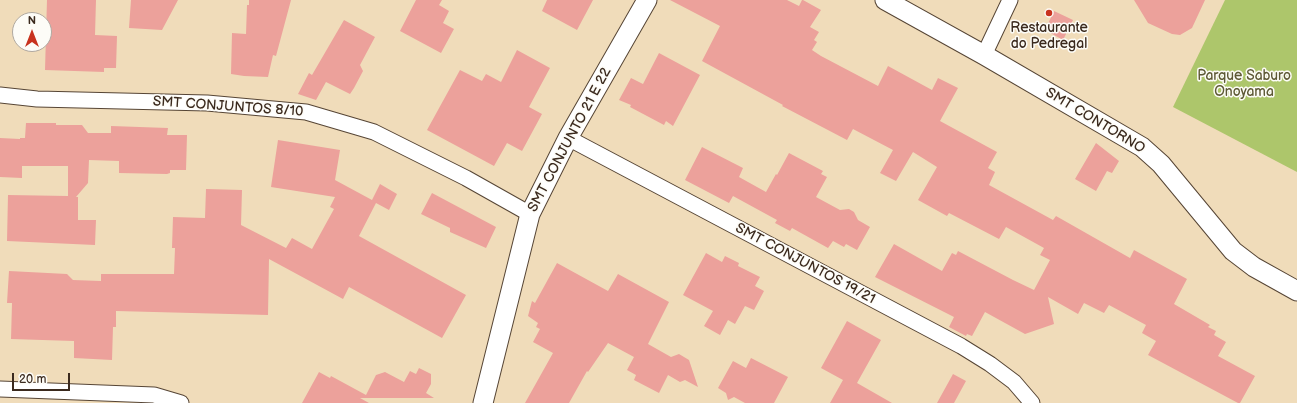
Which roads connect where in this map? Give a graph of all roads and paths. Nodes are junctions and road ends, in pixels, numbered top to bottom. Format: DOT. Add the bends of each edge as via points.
graph roads {
  1 [pos="647,0"];
  2 [pos="885,0"];
  3 [pos="1010,0"];
  4 [pos="984,55"];
  5 [pos="0,95"];
  6 [pos="568,138"];
  7 [pos="530,214"];
  8 [pos="1297,291"];
  9 [pos="0,389"];
  10 [pos="181,403"];
  11 [pos="483,403"];
  12 [pos="1032,403"];
  1 -- 6 [label="street, SMT CONJUNTO 21 E 22"];
  2 -- 4 [label="street, SMT CONTORNO"];
  3 -- 4 [label="street"];
  4 -- 8 [label="street, SMT CONTORNO" via="1142,147 1161,164 1233,251 1254,267"];
  5 -- 7 [label="street, SMT CONJUNTOS 8/10" via="37,99 207,103 306,112 374,132 466,178"];
  6 -- 7 [label="street, SMT CONJUNTO 21 E 22"];
  6 -- 12 [label="street, SMT CONJUNTOS 19/21" via="961,346 1014,382"];
  7 -- 11 [label="street, SMT CONJUNTO 21 E 22"];
  9 -- 10 [label="street" via="154,395"];
}
